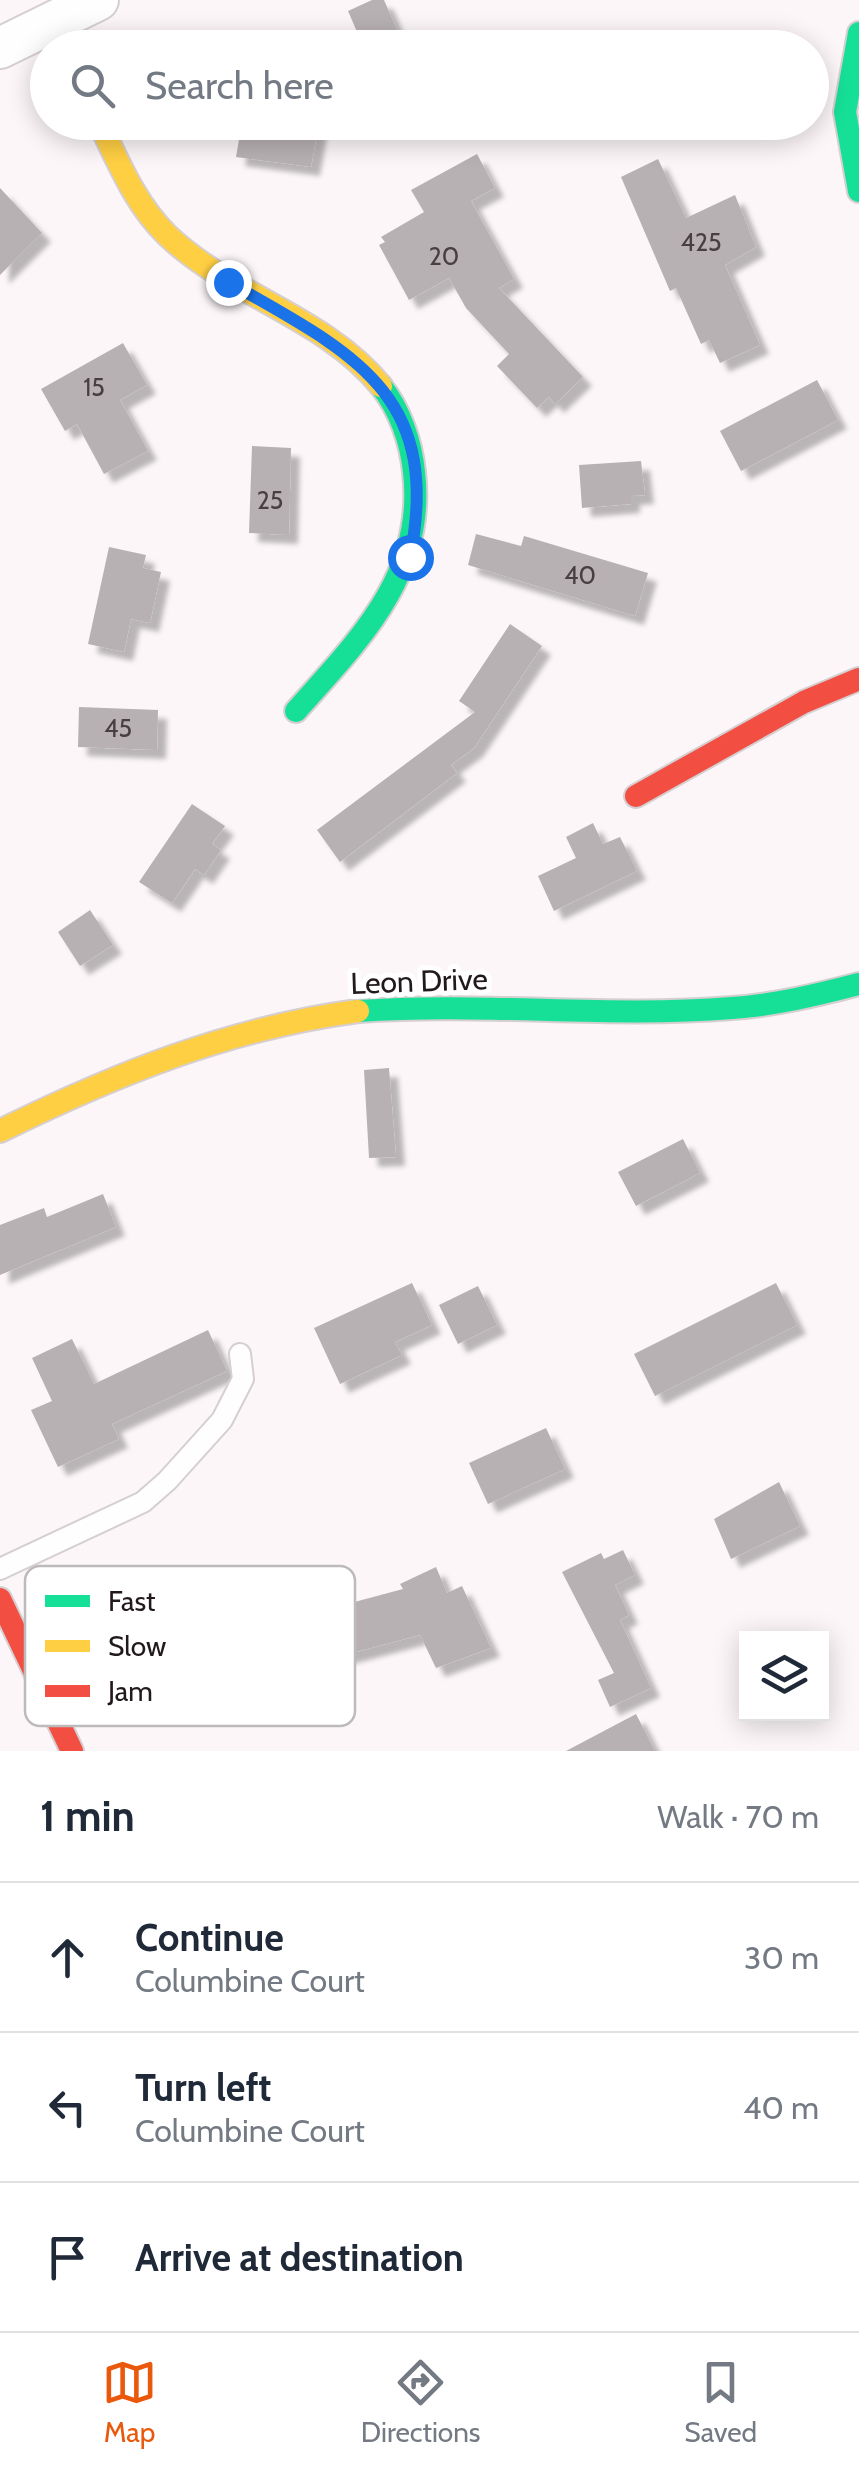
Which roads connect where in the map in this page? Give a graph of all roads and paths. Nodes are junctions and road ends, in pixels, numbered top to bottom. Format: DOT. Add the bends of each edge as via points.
graph roads {
  1 [pos="98,0"];
  2 [pos="63,30"];
  3 [pos="859,33"];
  4 [pos="30,42"];
  5 [pos="0,48"];
  6 [pos="108,140"];
  7 [pos="859,191"];
  8 [pos="859,680"];
  9 [pos="296,711"];
  10 [pos="636,796"];
  11 [pos="859,984"];
  12 [pos="0,1130"];
  13 [pos="240,1354"];
  14 [pos="0,1569"];
  15 [pos="0,1598"];
  16 [pos="25,1651"];
  17 [pos="60,1726"];
  18 [pos="72,1751"];
  1 -- 2 [label="street"];
  3 -- 7 [label="street" via="842,110"];
  4 -- 5 [label="street"];
  6 -- 9 [label="street" via="132,190 162,229 228,282 340,346 393,404 408,437 418,478 410,557 392,595"];
  8 -- 10 [label="street" via="804,702"];
  11 -- 12 [label="street, Leon Drive" via="747,1008 658,1015 445,1007 286,1021 120,1071"];
  13 -- 14 [label="lane" via="242,1379 222,1420 167,1481 143,1502"];
  15 -- 16 [label="street"];
  17 -- 18 [label="street"];
}
